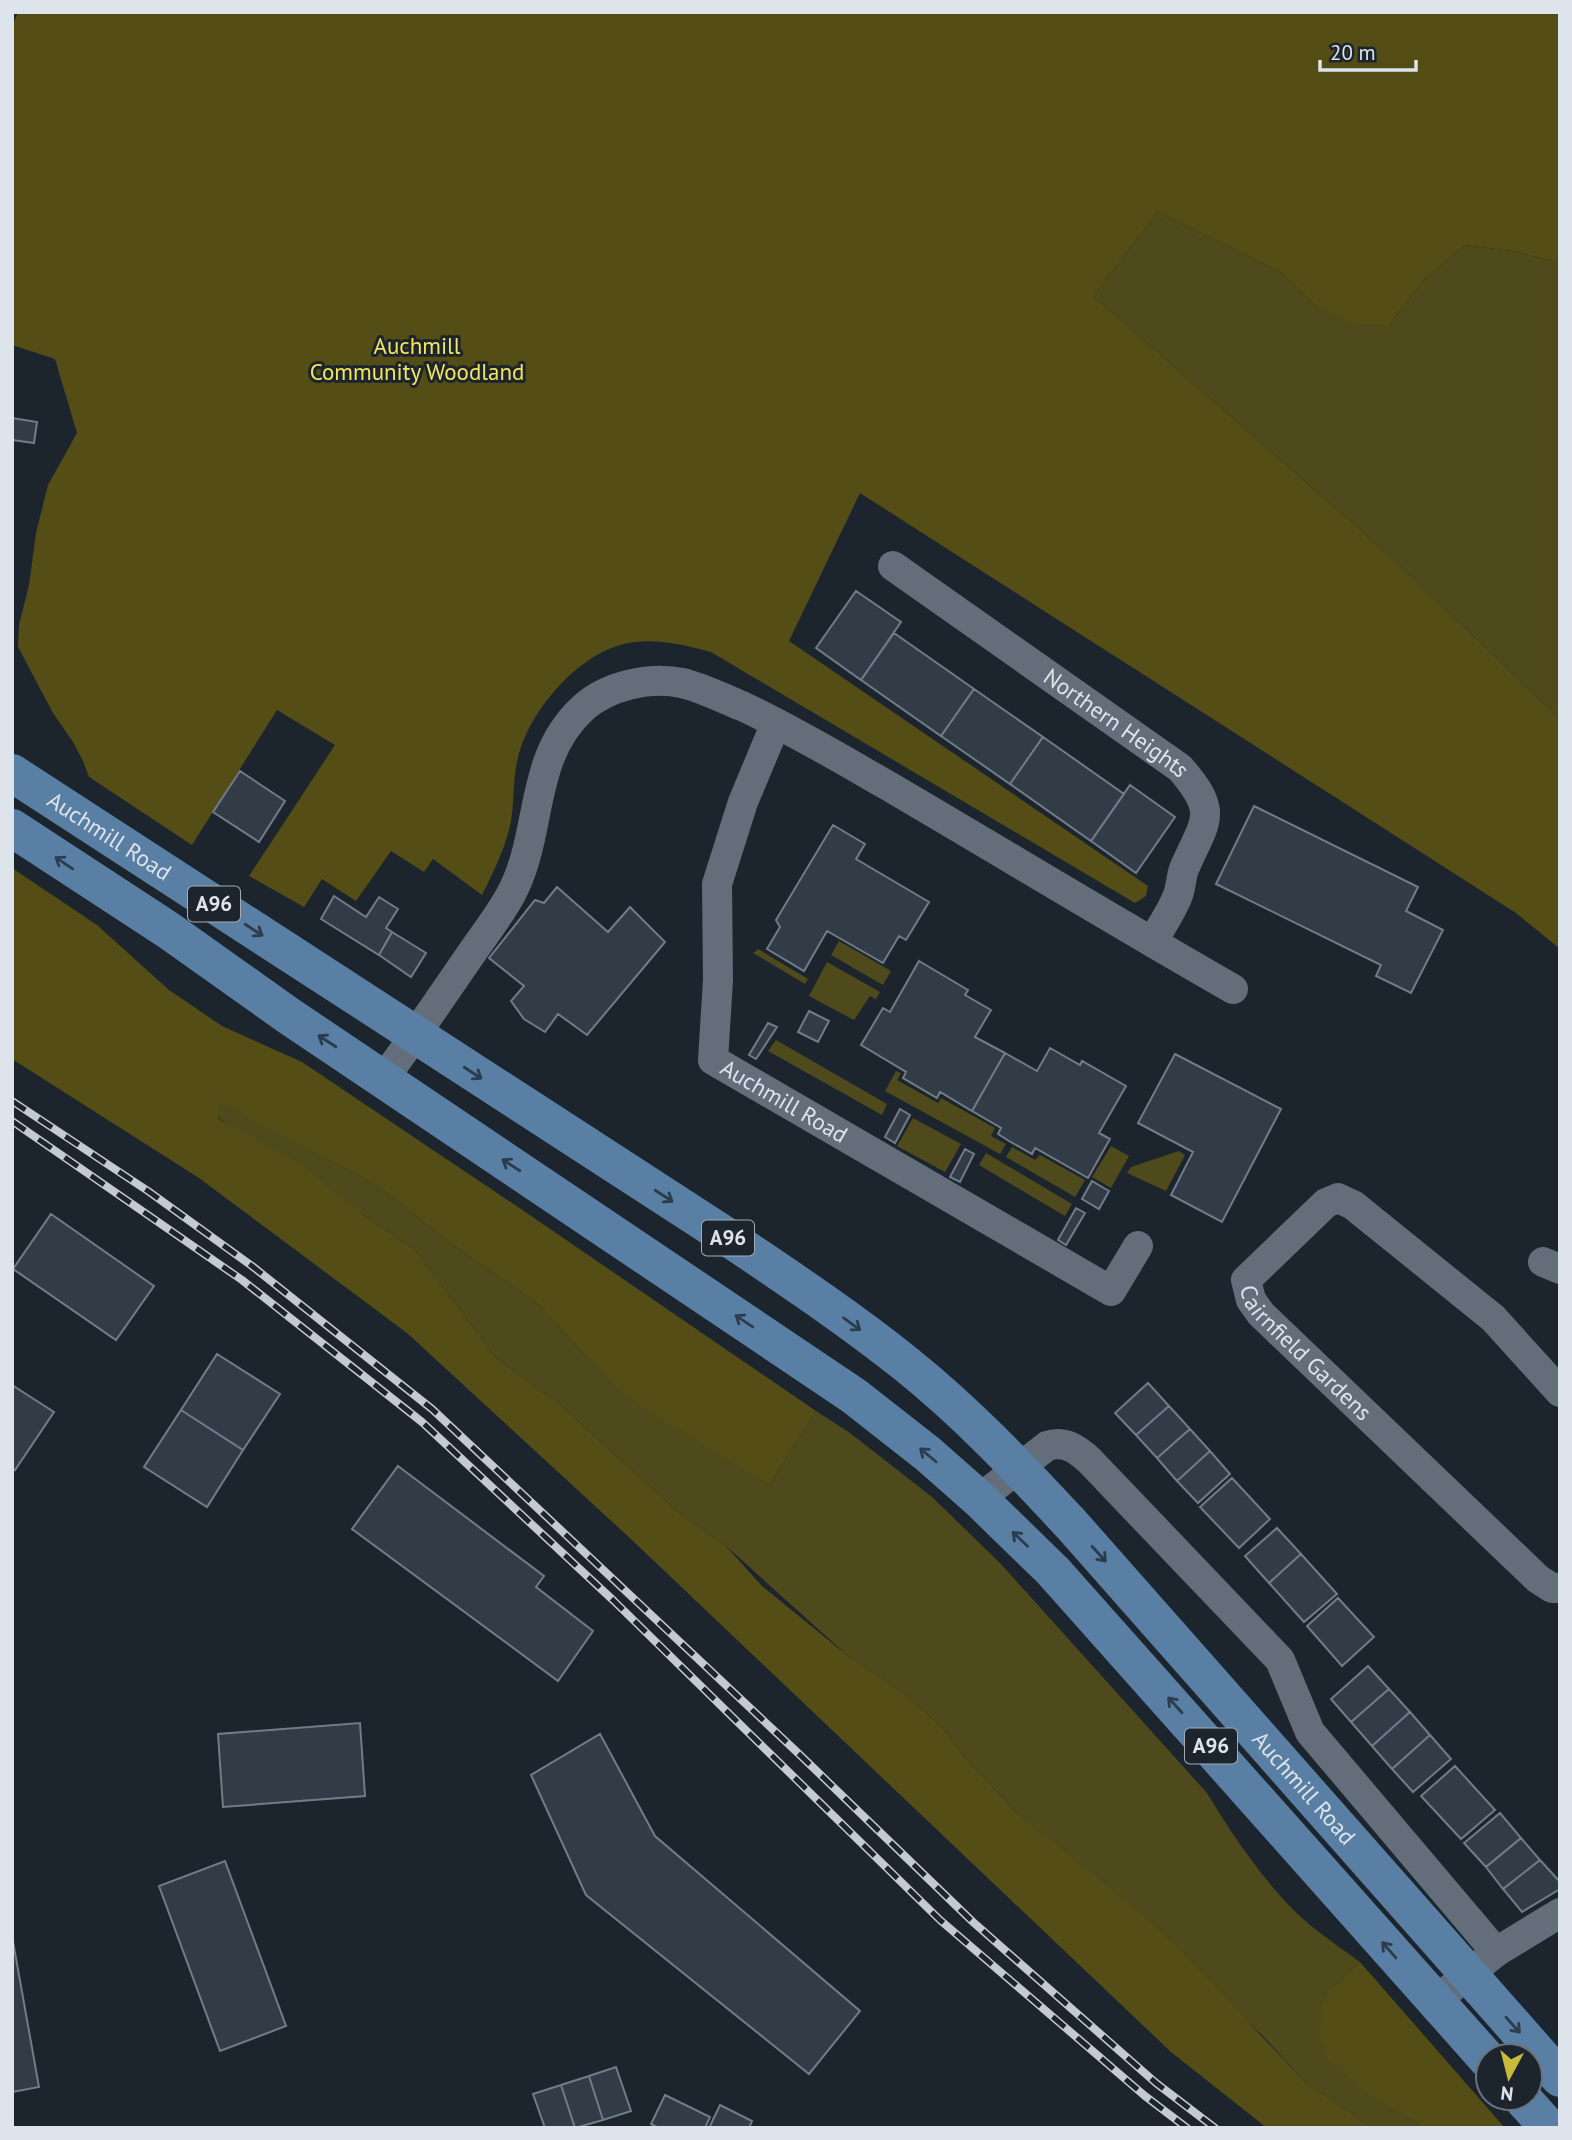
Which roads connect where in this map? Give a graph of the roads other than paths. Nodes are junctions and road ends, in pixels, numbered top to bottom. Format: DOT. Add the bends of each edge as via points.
graph roads {
  1 [pos="893,566"];
  2 [pos="776,723"];
  3 [pos="12,773"];
  4 [pos="12,828"];
  5 [pos="1152,942"];
  6 [pos="1233,989"];
  7 [pos="416,1036"];
  8 [pos="384,1078"];
  9 [pos="1138,1246"];
  10 [pos="1560,1392"];
  11 [pos="1020,1468"];
  12 [pos="979,1499"];
  13 [pos="1560,1588"];
  14 [pos="1560,1913"];
  15 [pos="1481,1963"];
  16 [pos="1434,2002"];
  17 [pos="1474,2045"];
  18 [pos="1560,2078"];
  19 [pos="1535,2112"];
  20 [pos="1549,2128"];
  1 -- 5 [label="street, Northern Heights" via="1180,768 1195,786 1205,825 1183,871 1179,894"];
  2 -- 5 [label="street"];
  2 -- 7 [label="street" via="679,682 614,689 584,707 549,756 522,867 510,895"];
  2 -- 9 [label="street, Auchmill Road" via="743,802 717,884 713,1060 1111,1291"];
  3 -- 7 [label="main road, Auchmill Road / A96, one-way"];
  8 -- 4 [label="main road, Auchmill Road / A96, one-way"];
  5 -- 6 [label="street"];
  7 -- 8 [label="street"];
  7 -- 11 [label="main road, Auchmill Road / A96, one-way" via="823,1302 907,1364"];
  12 -- 8 [label="main road, Auchmill Road / A96, one-way" via="854,1396"];
  10 -- 13 [label="street, Cairnfield Gardens" via="1493,1318 1353,1205 1338,1198 1326,1203 1246,1280 1261,1314 1538,1579"];
  11 -- 12 [label="street, Auchmill Road"];
  11 -- 15 [label="main road, Auchmill Road / A96, one-way"];
  11 -- 15 [label="street, Auchmill Road" via="1047,1446 1072,1447 1098,1468 1280,1660 1310,1732"];
  16 -- 12 [label="main road, Auchmill Road / A96, one-way" via="1107,1629"];
  14 -- 15 [label="street"];
  15 -- 16 [label="street"];
  15 -- 18 [label="main road, Auchmill Road / A96, one-way"];
  16 -- 17 [label="main road, Auchmill Road / A96"];
  19 -- 20 [label="main road"];
}
